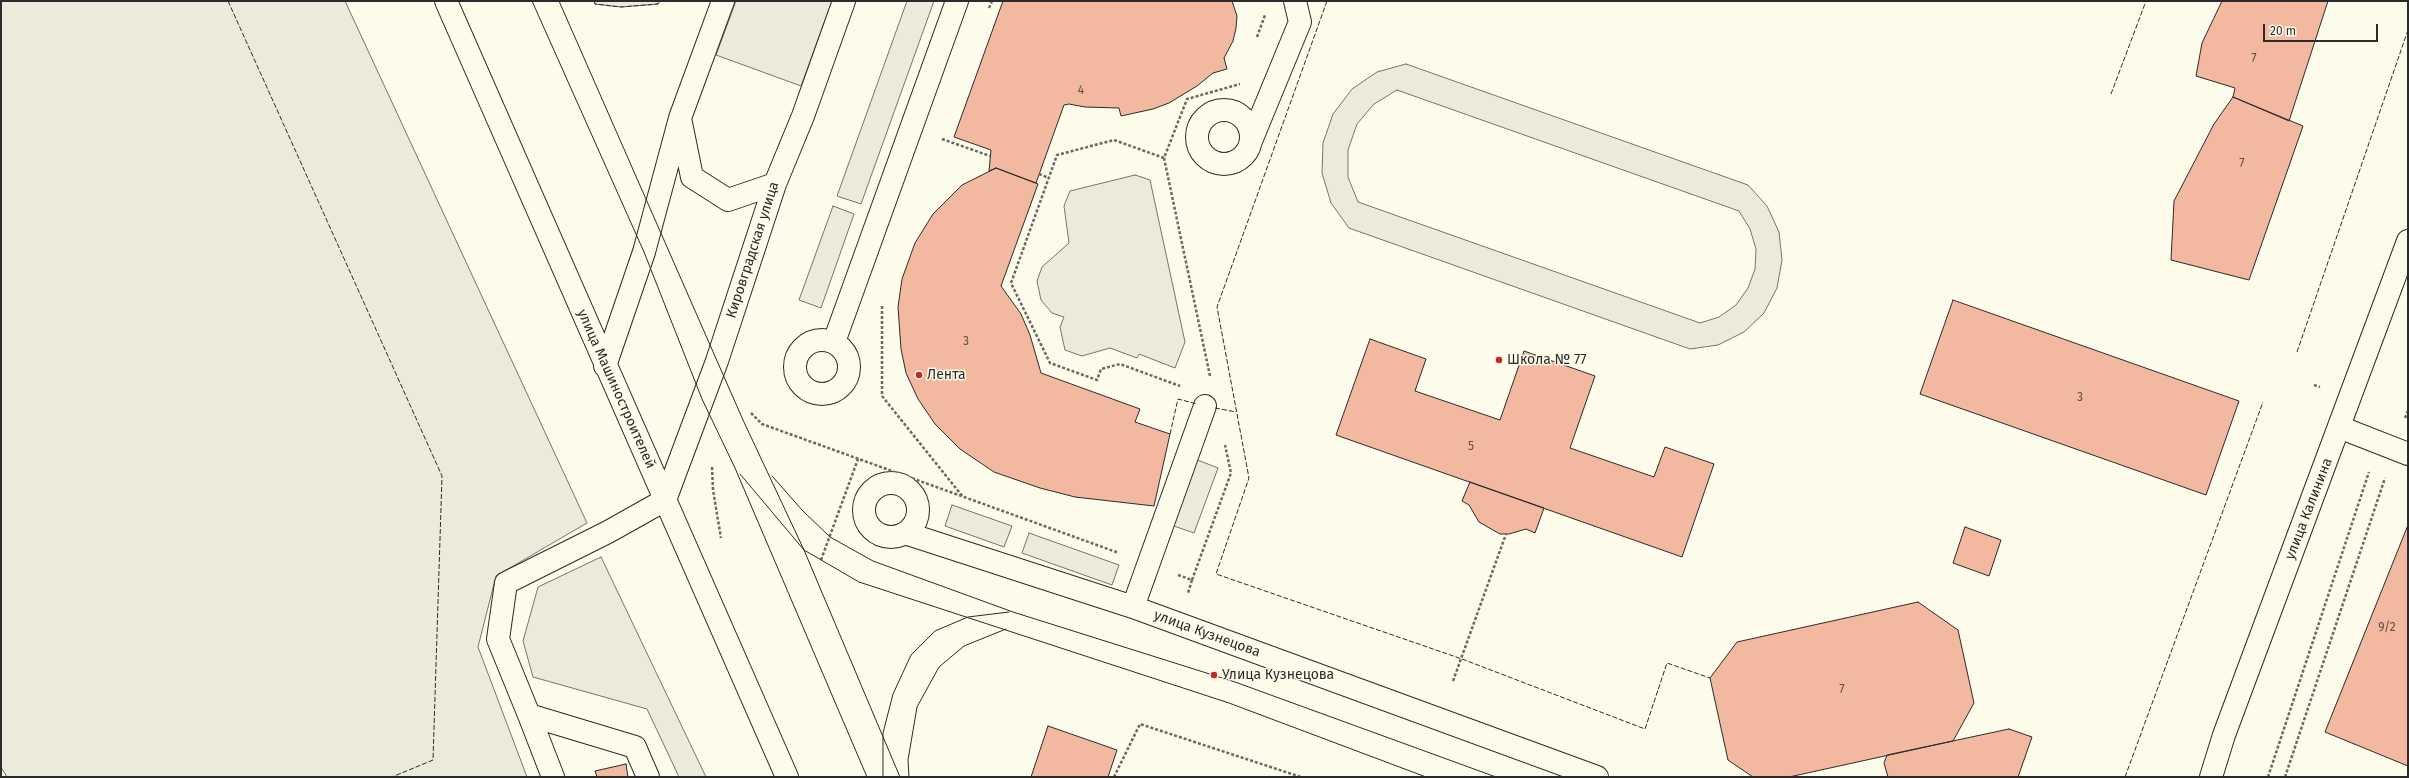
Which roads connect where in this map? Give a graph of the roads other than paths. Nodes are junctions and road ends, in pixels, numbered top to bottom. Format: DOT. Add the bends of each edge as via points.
graph roads {
  1 [pos="446,1"];
  2 [pos="723,1"];
  3 [pos="844,1"];
  4 [pos="957,1"];
  5 [pos="1295,1"];
  6 [pos="680,118"];
  7 [pos="1251,140"];
  8 [pos="775,184"];
  9 [pos="2408,241"];
  10 [pos="834,342"];
  11 [pos="605,366"];
  12 [pos="1205,406"];
  13 [pos="2339,427"];
  14 [pos="2402,451"];
  15 [pos="665,500"];
  16 [pos="905,533"];
  17 [pos="1133,607"];
  18 [pos="530,715"];
  19 [pos="553,777"];
  20 [pos="648,777"];
  21 [pos="787,777"];
  22 [pos="1597,777"];
  23 [pos="2211,777"];
  1 -- 11 [label="main road, улица Машиностроителей"];
  2 -- 6 [label="main road"];
  3 -- 8 [label="main road, Кировградская улица" via="803,116"];
  4 -- 10 [label="main road"];
  5 -- 7 [label="main road" via="1300,22"];
  6 -- 8 [label="main road" via="692,177 728,200"];
  6 -- 11 [label="main road" via="644,252"];
  8 -- 15 [label="main road, Кировградская улица" via="717,361"];
  9 -- 13 [label="main road, улица Калинина"];
  11 -- 15 [label="main road, улица Машиностроителей"];
  12 -- 17 [label="main road"];
  13 -- 14 [label="main road"];
  13 -- 23 [label="main road, улица Калинина" via="2224,735"];
  15 -- 18 [label="main road" via="506,583 498,639"];
  15 -- 21 [label="main road, улица Машиностроителей"];
  16 -- 17 [label="main road, улица Кузнецова"];
  17 -- 22 [label="main road, улица Кузнецова"];
  18 -- 19 [label="main road"];
  18 -- 20 [label="main road" via="635,747"];
}
